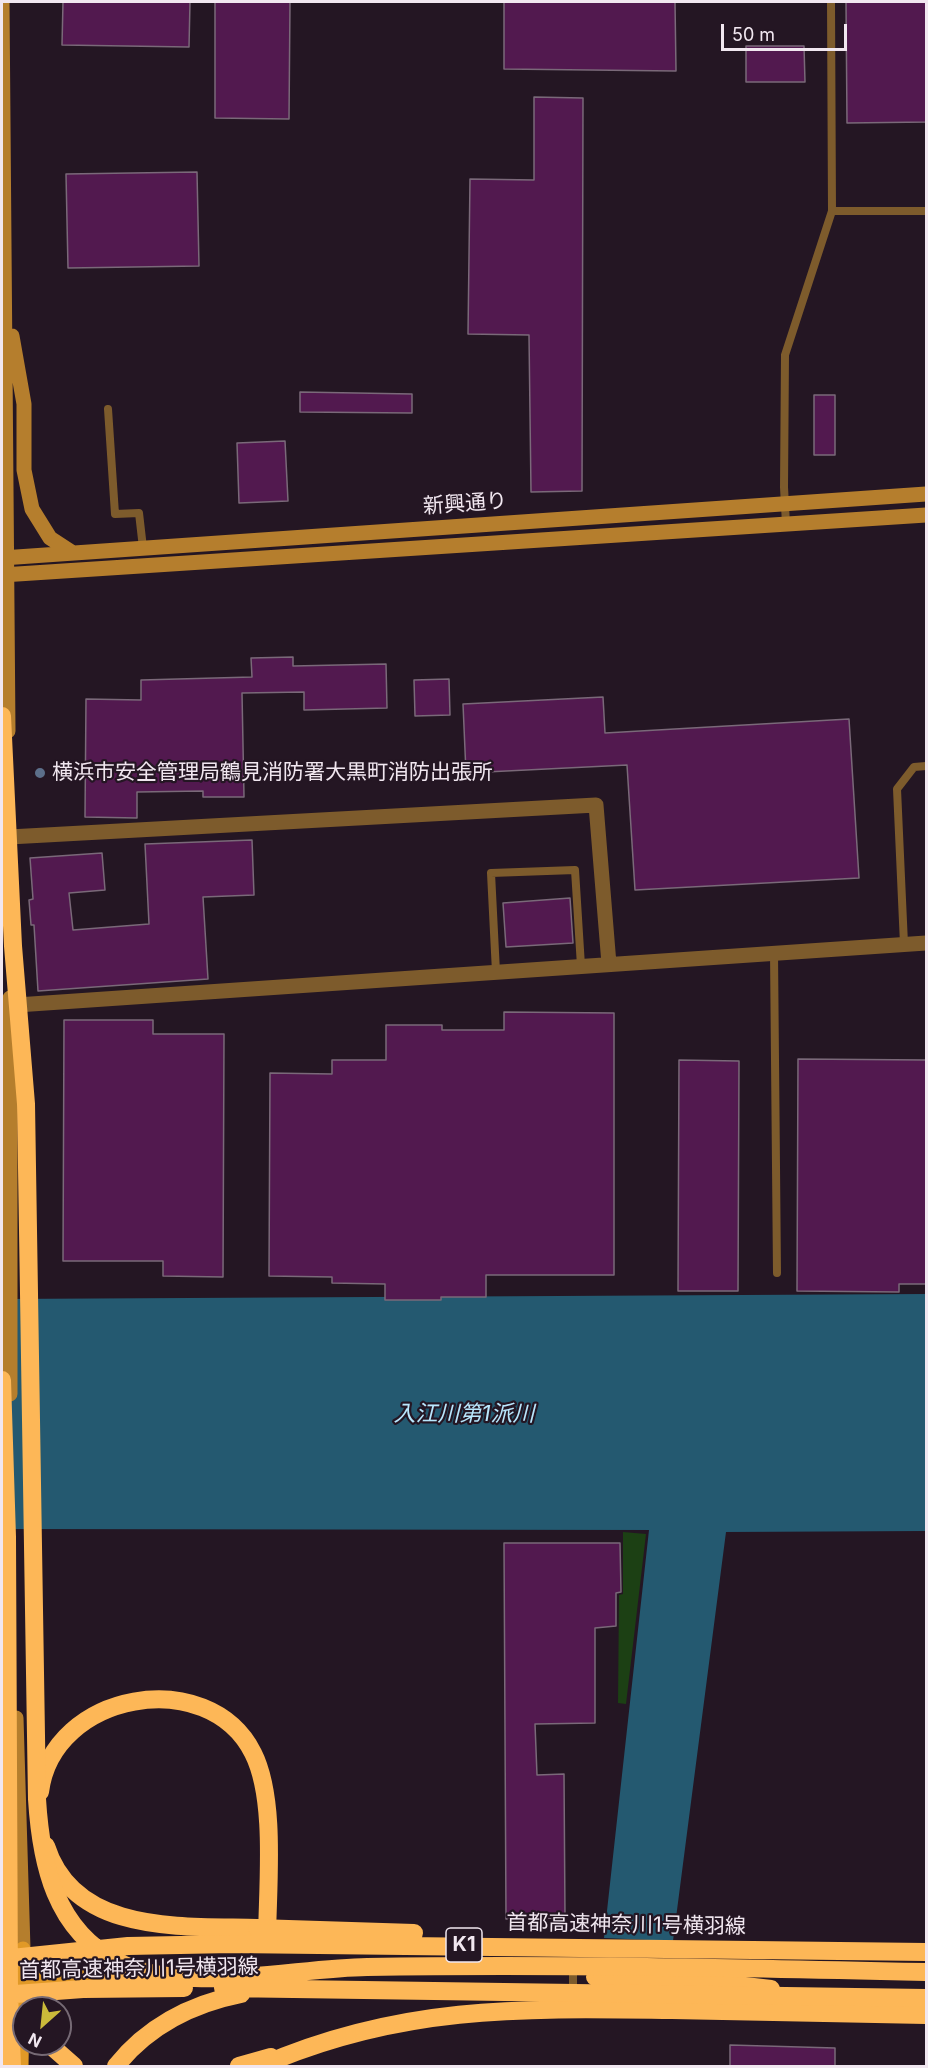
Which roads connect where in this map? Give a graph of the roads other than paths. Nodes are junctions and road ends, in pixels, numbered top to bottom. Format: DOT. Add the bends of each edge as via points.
graph roads {
  1 [pos="2,2"];
  2 [pos="831,2"];
  3 [pos="927,210"];
  4 [pos="832,211"];
  5 [pos="4,295"];
  6 [pos="108,410"];
  7 [pos="927,494"];
  8 [pos="784,503"];
  9 [pos="927,515"];
  10 [pos="786,524"];
  11 [pos="143,548"];
  12 [pos="73,553"];
  13 [pos="4,558"];
  14 [pos="4,575"];
  15 [pos="2,716"];
  16 [pos="927,766"];
  17 [pos="9,837"];
  18 [pos="927,943"];
  19 [pos="904,944"];
  20 [pos="774,953"];
  21 [pos="609,964"];
  22 [pos="581,966"];
  23 [pos="496,972"];
  24 [pos="6,1006"];
  25 [pos="777,1273"];
  26 [pos="2,1380"];
  27 [pos="2,1932"];
  28 [pos="525,1946"];
  29 [pos="23,1948"];
  30 [pos="2,1949"];
  31 [pos="927,1952"];
  32 [pos="267,1953"];
  33 [pos="2,1959"];
  34 [pos="477,1968"];
  35 [pos="927,1972"];
  36 [pos="111,1975"];
  37 [pos="24,1979"];
  38 [pos="2,1980"];
  39 [pos="2,1995"];
  40 [pos="23,1996"];
  41 [pos="830,1996"];
  42 [pos="927,1998"];
  43 [pos="927,2015"];
  44 [pos="325,2041"];
  45 [pos="62,2056"];
  46 [pos="12,2067"];
  47 [pos="21,2067"];
  48 [pos="74,2067"];
  49 [pos="116,2067"];
  50 [pos="239,2067"];
  51 [pos="261,2067"];
  1 -- 5 [label="street"];
  2 -- 4 [label="lane"];
  3 -- 4 [label="lane"];
  4 -- 8 [label="lane" via="785,356"];
  5 -- 12 [label="street" via="24,404 24,471 32,509 50,538"];
  5 -- 13 [label="street"];
  6 -- 11 [label="lane" via="114,514 139,513"];
  7 -- 8 [label="street, 新興通り"];
  8 -- 10 [label="lane"];
  8 -- 11 [label="street, 新興通り"];
  9 -- 10 [label="street, 新興通り"];
  10 -- 14 [label="street, 新興通り"];
  11 -- 12 [label="street, 新興通り"];
  12 -- 13 [label="street, 新興通り"];
  13 -- 14 [label="street"];
  14 -- 17 [label="street"];
  15 -- 34 [label="highway, bridge" via="13,946 26,1104 37,1799 41,1848 49,1880 67,1916 93,1945 118,1962 157,1975 216,1978 346,1968"];
  16 -- 19 [label="lane" via="914,767 897,789"];
  17 -- 21 [label="street" via="596,805"];
  17 -- 24 [label="street"];
  18 -- 19 [label="street"];
  19 -- 20 [label="street"];
  20 -- 21 [label="street"];
  20 -- 25 [label="lane"];
  21 -- 22 [label="street"];
  22 -- 23 [label="street"];
  22 -- 23 [label="lane" via="575,870 490,873"];
  23 -- 24 [label="street"];
  24 -- 29 [label="street, bridge" via="11,1533"];
  26 -- 46 [label="highway, bridge"];
  27 -- 40 [label="highway, bridge"];
  28 -- 31 [label="highway, 首都高速神奈川1号横羽線 / K1, bridge"];
  28 -- 32 [label="highway, bridge" via="414,1933 157,1924 115,1915 86,1900 62,1877 48,1851 40,1822 41,1779 57,1748 84,1722 125,1703 155,1699 188,1704 218,1718 244,1739 259,1766 266,1796"];
  28 -- 33 [label="highway, 首都高速神奈川1号横羽線 / K1, bridge" via="128,1946"];
  29 -- 30 [label="main road"];
  29 -- 32 [label="main road"];
  29 -- 37 [label="main road"];
  32 -- 36 [label="lane" via="574,1956 573,1988 142,1981"];
  34 -- 35 [label="highway, bridge"];
  34 -- 49 [label="highway, bridge" via="286,1986 208,2002 151,2031"];
  36 -- 37 [label="main road"];
  36 -- 41 [label="highway, bridge" via="658,1978"];
  37 -- 38 [label="main road"];
  37 -- 47 [label="main road"];
  39 -- 41 [label="highway, 首都高速神奈川1号横羽線 / K1, bridge" via="83,1989 208,1988"];
  41 -- 42 [label="highway, 首都高速神奈川1号横羽線 / K1, bridge"];
  43 -- 44 [label="highway" via="525,2009 454,2013"];
  44 -- 50 [label="highway"];
  44 -- 51 [label="highway"];
  45 -- 48 [label="highway"];
}
